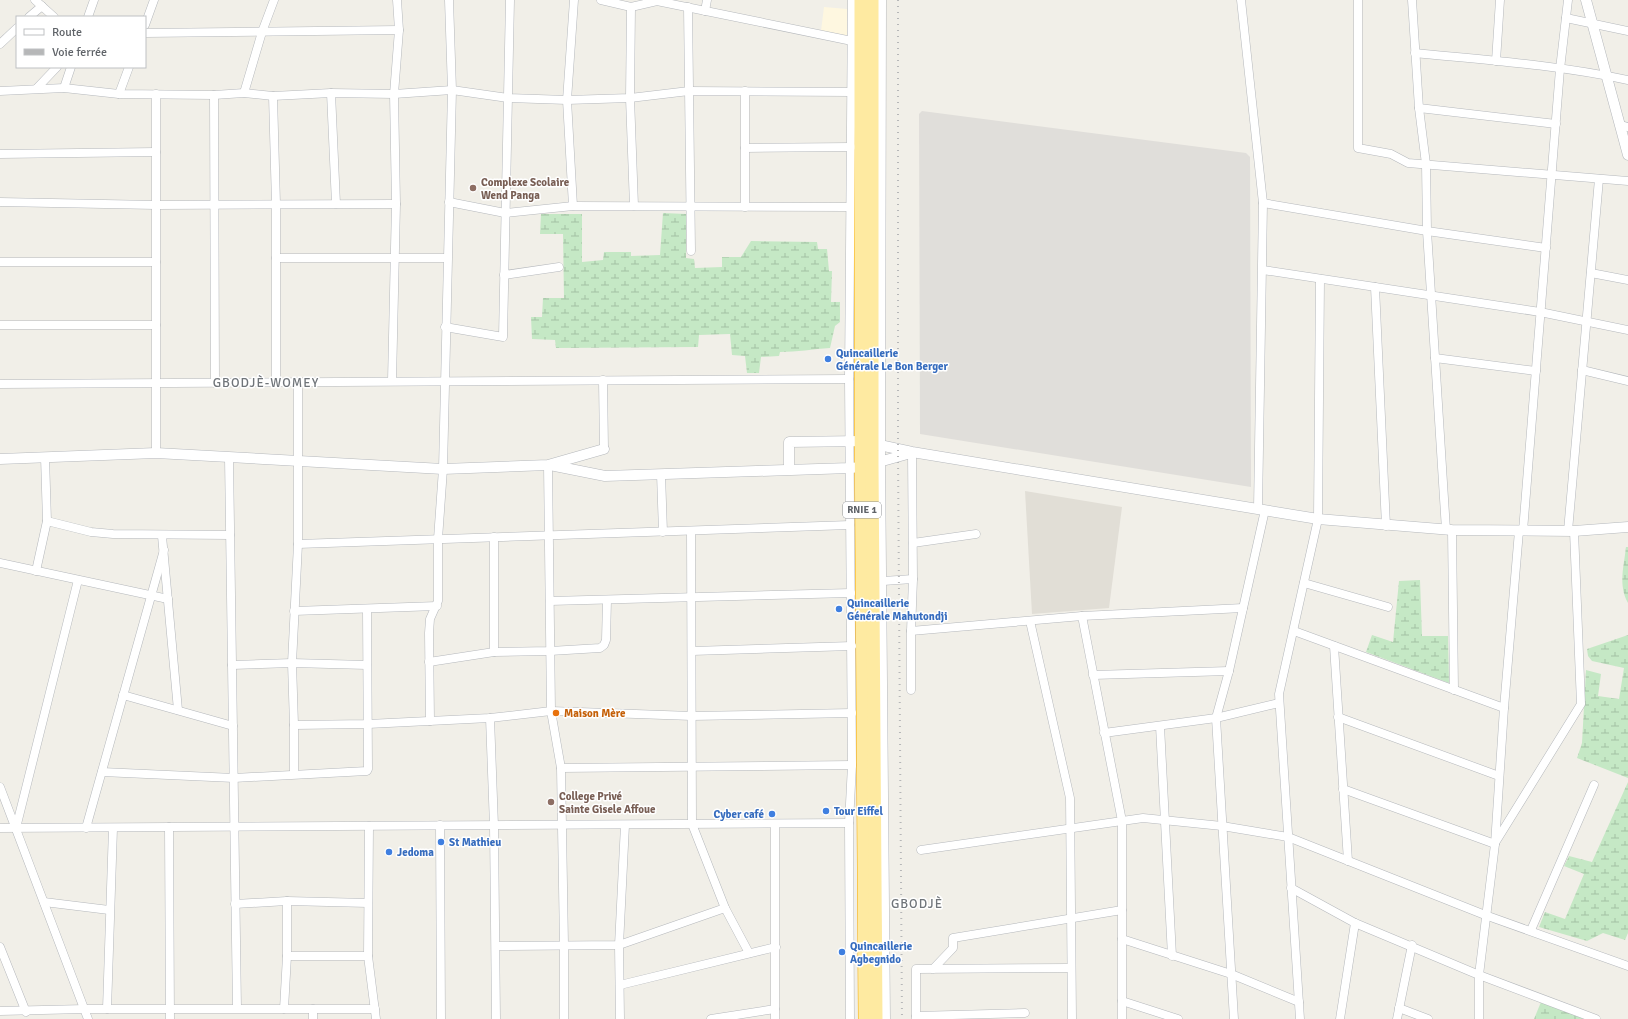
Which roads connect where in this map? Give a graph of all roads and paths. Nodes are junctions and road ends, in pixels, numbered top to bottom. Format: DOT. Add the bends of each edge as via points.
graph roads {
  1 [pos="94,0"];
  2 [pos="154,0"];
  3 [pos="274,0"];
  4 [pos="397,0"];
  5 [pos="449,0"];
  6 [pos="510,0"];
  7 [pos="574,0"];
  8 [pos="601,0"];
  9 [pos="657,0"];
  10 [pos="707,0"];
  11 [pos="852,0"];
  12 [pos="861,0"];
  13 [pos="872,0"];
  14 [pos="882,0"];
  15 [pos="1241,0"];
  16 [pos="1358,0"];
  17 [pos="1412,0"];
  18 [pos="1500,0"];
  19 [pos="1568,0"];
  20 [pos="1586,0"];
  21 [pos="38,3"];
  22 [pos="631,7"];
  23 [pos="688,7"];
  24 [pos="705,10"];
  25 [pos="30,16"];
  26 [pos="53,16"];
  27 [pos="88,16"];
  28 [pos="1566,18"];
  29 [pos="146,22"];
  30 [pos="1592,23"];
  31 [pos="16,29"];
  32 [pos="398,30"];
  33 [pos="1628,31"];
  34 [pos="262,32"];
  35 [pos="146,33"];
  36 [pos="852,41"];
  37 [pos="0,44"];
  38 [pos="1415,53"];
  39 [pos="1496,61"];
  40 [pos="56,68"];
  41 [pos="71,68"];
  42 [pos="129,68"];
  43 [pos="1560,69"];
  44 [pos="1607,76"];
  45 [pos="1628,80"];
  46 [pos="37,88"];
  47 [pos="64,88"];
  48 [pos="452,90"];
  49 [pos="0,91"];
  50 [pos="689,91"];
  51 [pos="745,91"];
  52 [pos="852,92"];
  53 [pos="244,93"];
  54 [pos="331,93"];
  55 [pos="119,94"];
  56 [pos="156,94"];
  57 [pos="394,94"];
  58 [pos="214,95"];
  59 [pos="273,96"];
  60 [pos="508,98"];
  61 [pos="630,98"];
  62 [pos="568,100"];
  63 [pos="1419,108"];
  64 [pos="1556,124"];
  65 [pos="1624,126"];
  66 [pos="851,147"];
  67 [pos="745,148"];
  68 [pos="156,152"];
  69 [pos="0,154"];
  70 [pos="1628,156"];
  71 [pos="1426,164"];
  72 [pos="1552,175"];
  73 [pos="1599,178"];
  74 [pos="1628,181"];
  75 [pos="0,202"];
  76 [pos="449,202"];
  77 [pos="215,204"];
  78 [pos="276,204"];
  79 [pos="336,204"];
  80 [pos="396,204"];
  81 [pos="1263,204"];
  82 [pos="156,205"];
  83 [pos="692,205"];
  84 [pos="573,206"];
  85 [pos="634,206"];
  86 [pos="745,207"];
  87 [pos="850,207"];
  88 [pos="505,213"];
  89 [pos="1426,231"];
  90 [pos="1546,248"];
  91 [pos="691,251"];
  92 [pos="276,258"];
  93 [pos="394,258"];
  94 [pos="447,258"];
  95 [pos="0,262"];
  96 [pos="156,262"];
  97 [pos="559,267"];
  98 [pos="1263,270"];
  99 [pos="1591,274"];
  100 [pos="504,275"];
  101 [pos="1320,279"];
  102 [pos="1628,280"];
  103 [pos="1375,287"];
  104 [pos="1431,296"];
  105 [pos="1540,312"];
  106 [pos="1587,322"];
  107 [pos="0,325"];
  108 [pos="156,325"];
  109 [pos="445,327"];
  110 [pos="1628,330"];
  111 [pos="1435,358"];
  112 [pos="1536,370"];
  113 [pos="1582,370"];
  114 [pos="849,379"];
  115 [pos="603,380"];
  116 [pos="1628,380"];
  117 [pos="392,381"];
  118 [pos="445,381"];
  119 [pos="276,382"];
  120 [pos="298,382"];
  121 [pos="156,383"];
  122 [pos="215,383"];
  123 [pos="0,384"];
  124 [pos="866,443"];
  125 [pos="604,449"];
  126 [pos="912,452"];
  127 [pos="156,454"];
  128 [pos="45,457"];
  129 [pos="0,458"];
  130 [pos="229,458"];
  131 [pos="297,461"];
  132 [pos="548,464"];
  133 [pos="866,465"];
  134 [pos="443,468"];
  135 [pos="789,469"];
  136 [pos="661,474"];
  137 [pos="1261,510"];
  138 [pos="1318,519"];
  139 [pos="47,521"];
  140 [pos="850,525"];
  141 [pos="1386,526"];
  142 [pos="1628,527"];
  143 [pos="1449,530"];
  144 [pos="691,531"];
  145 [pos="1521,531"];
  146 [pos="1571,531"];
  147 [pos="663,532"];
  148 [pos="976,534"];
  149 [pos="230,535"];
  150 [pos="162,536"];
  151 [pos="549,536"];
  152 [pos="494,537"];
  153 [pos="438,539"];
  154 [pos="913,543"];
  155 [pos="298,544"];
  156 [pos="164,550"];
  157 [pos="0,563"];
  158 [pos="36,571"];
  159 [pos="913,579"];
  160 [pos="78,580"];
  161 [pos="883,581"];
  162 [pos="1304,583"];
  163 [pos="851,593"];
  164 [pos="150,595"];
  165 [pos="691,598"];
  166 [pos="168,599"];
  167 [pos="607,600"];
  168 [pos="550,601"];
  169 [pos="437,606"];
  170 [pos="1388,607"];
  171 [pos="1243,608"];
  172 [pos="367,610"];
  173 [pos="294,612"];
  174 [pos="1082,616"];
  175 [pos="1030,621"];
  176 [pos="911,631"];
  177 [pos="1294,631"];
  178 [pos="852,646"];
  179 [pos="1334,646"];
  180 [pos="550,651"];
  181 [pos="692,651"];
  182 [pos="494,652"];
  183 [pos="429,662"];
  184 [pos="292,663"];
  185 [pos="232,665"];
  186 [pos="367,665"];
  187 [pos="1229,671"];
  188 [pos="1093,675"];
  189 [pos="911,690"];
  190 [pos="1454,690"];
  191 [pos="123,695"];
  192 [pos="1280,703"];
  193 [pos="1504,708"];
  194 [pos="178,710"];
  195 [pos="551,711"];
  196 [pos="852,713"];
  197 [pos="692,716"];
  198 [pos="1338,717"];
  199 [pos="490,718"];
  200 [pos="1216,718"];
  201 [pos="430,721"];
  202 [pos="368,724"];
  203 [pos="294,725"];
  204 [pos="233,726"];
  205 [pos="1160,726"];
  206 [pos="1104,733"];
  207 [pos="852,765"];
  208 [pos="692,767"];
  209 [pos="562,768"];
  210 [pos="102,772"];
  211 [pos="294,774"];
  212 [pos="1499,776"];
  213 [pos="234,778"];
  214 [pos="1594,785"];
  215 [pos="0,787"];
  216 [pos="1343,789"];
  217 [pos="1165,820"];
  218 [pos="1122,821"];
  219 [pos="849,823"];
  220 [pos="692,824"];
  221 [pos="775,824"];
  222 [pos="440,825"];
  223 [pos="562,825"];
  224 [pos="625,825"];
  225 [pos="369,826"];
  226 [pos="494,826"];
  227 [pos="1222,826"];
  228 [pos="234,827"];
  229 [pos="0,828"];
  230 [pos="16,828"];
  231 [pos="86,828"];
  232 [pos="113,828"];
  233 [pos="169,828"];
  234 [pos="1070,828"];
  235 [pos="1288,837"];
  236 [pos="1495,844"];
  237 [pos="921,850"];
  238 [pos="1348,861"];
  239 [pos="1291,888"];
  240 [pos="287,901"];
  241 [pos="44,902"];
  242 [pos="368,903"];
  243 [pos="235,904"];
  244 [pos="725,908"];
  245 [pos="109,910"];
  246 [pos="1122,910"];
  247 [pos="1485,915"];
  248 [pos="1071,917"];
  249 [pos="1355,923"];
  250 [pos="1531,930"];
  251 [pos="1122,939"];
  252 [pos="564,945"];
  253 [pos="620,945"];
  254 [pos="1412,945"];
  255 [pos="496,946"];
  256 [pos="0,947"];
  257 [pos="776,947"];
  258 [pos="750,953"];
  259 [pos="287,956"];
  260 [pos="368,956"];
  261 [pos="1172,956"];
  262 [pos="1628,966"];
  263 [pos="1071,968"];
  264 [pos="934,969"];
  265 [pos="1231,974"];
  266 [pos="1479,975"];
  267 [pos="620,985"];
  268 [pos="1122,1001"];
  269 [pos="1299,1002"];
  270 [pos="237,1008"];
  271 [pos="1399,1008"];
  272 [pos="85,1009"];
  273 [pos="107,1009"];
  274 [pos="170,1009"];
  275 [pos="284,1009"];
  276 [pos="313,1009"];
  277 [pos="375,1009"];
  278 [pos="775,1009"];
  279 [pos="0,1012"];
  280 [pos="26,1012"];
  281 [pos="1025,1013"];
  282 [pos="916,1017"];
  283 [pos="88,1019"];
  284 [pos="170,1019"];
  285 [pos="313,1019"];
  286 [pos="376,1019"];
  287 [pos="441,1019"];
  288 [pos="496,1019"];
  289 [pos="564,1019"];
  290 [pos="620,1019"];
  291 [pos="711,1019"];
  292 [pos="775,1019"];
  293 [pos="850,1019"];
  294 [pos="865,1019"];
  295 [pos="876,1019"];
  296 [pos="886,1019"];
  297 [pos="1072,1019"];
  298 [pos="1122,1019"];
  299 [pos="1178,1019"];
  300 [pos="1234,1019"];
  301 [pos="1300,1019"];
  302 [pos="1340,1019"];
  303 [pos="1397,1019"];
  304 [pos="1428,1019"];
  305 [pos="1479,1019"];
  306 [pos="1596,1019"];
  1 -- 27 [label="street"];
  2 -- 29 [label="street"];
  3 -- 34 [label="street"];
  4 -- 32 [label="street"];
  5 -- 48 [label="street"];
  6 -- 60 [label="street"];
  7 -- 62 [label="street"];
  8 -- 22 [label="street"];
  9 -- 22 [label="street"];
  9 -- 23 [label="street"];
  10 -- 24 [label="street"];
  11 -- 36 [label="street"];
  12 -- 124 [label="highway, RNIE 1"];
  13 -- 124 [label="highway, RNIE 1"];
  14 -- 124 [label="street"];
  15 -- 81 [label="street"];
  16 -- 71 [label="street" via="1358,148 1391,154 1408,163"];
  17 -- 38 [label="street"];
  18 -- 39 [label="street"];
  19 -- 28 [label="street"];
  20 -- 30 [label="street"];
  21 -- 25 [label="street"];
  21 -- 26 [label="street"];
  22 -- 61 [label="street"];
  23 -- 24 [label="street"];
  23 -- 50 [label="street"];
  24 -- 36 [label="street"];
  28 -- 30 [label="street"];
  28 -- 43 [label="street"];
  30 -- 33 [label="street"];
  30 -- 44 [label="street"];
  31 -- 37 [label="street"];
  32 -- 34 [label="street"];
  32 -- 57 [label="street"];
  34 -- 35 [label="street"];
  34 -- 53 [label="street"];
  36 -- 52 [label="street"];
  38 -- 39 [label="street"];
  38 -- 63 [label="street"];
  39 -- 43 [label="street"];
  40 -- 46 [label="street"];
  41 -- 47 [label="street"];
  42 -- 55 [label="street"];
  43 -- 44 [label="street"];
  43 -- 64 [label="street"];
  44 -- 45 [label="street"];
  44 -- 65 [label="street"];
  46 -- 47 [label="street"];
  46 -- 49 [label="street"];
  47 -- 55 [label="street"];
  48 -- 57 [label="street"];
  48 -- 60 [label="street"];
  48 -- 76 [label="street"];
  50 -- 51 [label="street"];
  50 -- 61 [label="street"];
  50 -- 83 [label="street"];
  51 -- 52 [label="street"];
  51 -- 67 [label="street"];
  52 -- 66 [label="street"];
  53 -- 58 [label="street"];
  53 -- 59 [label="street"];
  54 -- 57 [label="street"];
  54 -- 59 [label="street"];
  54 -- 79 [label="street"];
  55 -- 56 [label="street"];
  56 -- 58 [label="street"];
  56 -- 68 [label="street"];
  57 -- 80 [label="street"];
  58 -- 77 [label="street"];
  59 -- 78 [label="street"];
  60 -- 62 [label="street"];
  60 -- 88 [label="street"];
  61 -- 62 [label="street"];
  61 -- 85 [label="street"];
  62 -- 84 [label="street"];
  63 -- 64 [label="street"];
  63 -- 71 [label="street"];
  64 -- 72 [label="street"];
  65 -- 70 [label="street"];
  66 -- 67 [label="street"];
  66 -- 87 [label="street"];
  67 -- 86 [label="street"];
  68 -- 69 [label="street"];
  68 -- 82 [label="street"];
  71 -- 72 [label="street"];
  71 -- 89 [label="street"];
  72 -- 73 [label="street"];
  72 -- 90 [label="street"];
  73 -- 74 [label="street"];
  73 -- 99 [label="street"];
  75 -- 82 [label="street"];
  76 -- 88 [label="street"];
  76 -- 94 [label="street"];
  77 -- 78 [label="street"];
  77 -- 82 [label="street"];
  77 -- 122 [label="street"];
  78 -- 79 [label="street"];
  78 -- 92 [label="street"];
  79 -- 80 [label="street"];
  80 -- 93 [label="street"];
  81 -- 89 [label="street"];
  81 -- 98 [label="street"];
  82 -- 96 [label="street"];
  83 -- 85 [label="street"];
  83 -- 86 [label="street"];
  83 -- 91 [label="street"];
  84 -- 85 [label="street"];
  84 -- 88 [label="street"];
  86 -- 87 [label="street"];
  87 -- 114 [label="street"];
  88 -- 100 [label="street"];
  89 -- 90 [label="street"];
  89 -- 104 [label="street"];
  90 -- 105 [label="street"];
  92 -- 93 [label="street"];
  92 -- 119 [label="street"];
  93 -- 94 [label="street"];
  93 -- 117 [label="street"];
  94 -- 109 [label="street"];
  95 -- 96 [label="street"];
  96 -- 108 [label="street"];
  97 -- 100 [label="street"];
  98 -- 101 [label="street"];
  98 -- 137 [label="street"];
  99 -- 102 [label="street"];
  99 -- 106 [label="street"];
  100 -- 109 [label="street" via="503,337"];
  101 -- 103 [label="street"];
  101 -- 138 [label="street"];
  103 -- 104 [label="street"];
  103 -- 141 [label="street"];
  104 -- 105 [label="street"];
  104 -- 111 [label="street"];
  105 -- 106 [label="street"];
  105 -- 112 [label="street"];
  106 -- 110 [label="street"];
  106 -- 113 [label="street"];
  107 -- 108 [label="street"];
  108 -- 121 [label="street"];
  109 -- 118 [label="street"];
  111 -- 112 [label="street"];
  111 -- 143 [label="street"];
  112 -- 145 [label="street"];
  113 -- 116 [label="street"];
  113 -- 146 [label="street"];
  114 -- 115 [label="street"];
  114 -- 124 [label="street"];
  115 -- 118 [label="street"];
  115 -- 125 [label="street"];
  117 -- 118 [label="street"];
  117 -- 120 [label="street"];
  118 -- 134 [label="street"];
  119 -- 120 [label="street"];
  119 -- 122 [label="street"];
  120 -- 131 [label="street"];
  121 -- 122 [label="street"];
  121 -- 123 [label="street"];
  121 -- 127 [label="street"];
  124 -- 126 [label="street"];
  124 -- 133 [label="highway, RNIE 1"];
  124 -- 133 [label="street"];
  124 -- 135 [label="street" via="789,442"];
  125 -- 132 [label="street"];
  126 -- 133 [label="street"];
  126 -- 137 [label="street"];
  126 -- 154 [label="street"];
  127 -- 128 [label="street"];
  127 -- 130 [label="street"];
  128 -- 129 [label="street"];
  128 -- 139 [label="street"];
  130 -- 131 [label="street"];
  130 -- 149 [label="street"];
  131 -- 134 [label="street"];
  131 -- 155 [label="street"];
  132 -- 134 [label="street"];
  132 -- 136 [label="street" via="605,476"];
  132 -- 151 [label="street"];
  133 -- 135 [label="street"];
  133 -- 140 [label="street"];
  133 -- 161 [label="street"];
  133 -- 294 [label="highway, RNIE 1"];
  133 -- 295 [label="highway, RNIE 1"];
  134 -- 153 [label="street"];
  135 -- 136 [label="street"];
  136 -- 147 [label="street"];
  137 -- 138 [label="street"];
  137 -- 171 [label="street"];
  138 -- 141 [label="street"];
  138 -- 162 [label="street"];
  139 -- 150 [label="street" via="99,532"];
  139 -- 158 [label="street"];
  140 -- 144 [label="street"];
  140 -- 163 [label="street"];
  141 -- 143 [label="street"];
  142 -- 146 [label="street"];
  143 -- 145 [label="street"];
  143 -- 190 [label="street"];
  144 -- 147 [label="street"];
  144 -- 165 [label="street"];
  145 -- 146 [label="street"];
  145 -- 193 [label="street"];
  146 -- 236 [label="street" via="1581,704"];
  147 -- 151 [label="street"];
  148 -- 154 [label="street"];
  149 -- 150 [label="street"];
  149 -- 185 [label="street"];
  150 -- 156 [label="street"];
  151 -- 152 [label="street"];
  151 -- 168 [label="street"];
  152 -- 153 [label="street"];
  152 -- 182 [label="street"];
  153 -- 155 [label="street"];
  153 -- 169 [label="street"];
  154 -- 159 [label="street"];
  155 -- 173 [label="street"];
  156 -- 164 [label="street"];
  156 -- 166 [label="street"];
  157 -- 158 [label="street"];
  158 -- 160 [label="street"];
  159 -- 161 [label="street"];
  159 -- 176 [label="street"];
  160 -- 164 [label="street"];
  160 -- 230 [label="street"];
  161 -- 296 [label="street"];
  162 -- 170 [label="street"];
  162 -- 177 [label="street"];
  163 -- 165 [label="street"];
  163 -- 178 [label="street"];
  164 -- 166 [label="street"];
  164 -- 191 [label="street"];
  165 -- 167 [label="street"];
  165 -- 181 [label="street"];
  166 -- 194 [label="street"];
  167 -- 168 [label="street"];
  167 -- 180 [label="street" via="604,645 600,648"];
  168 -- 180 [label="street"];
  169 -- 172 [label="street"];
  169 -- 183 [label="street" via="430,618"];
  171 -- 174 [label="street"];
  171 -- 187 [label="street"];
  172 -- 173 [label="street"];
  172 -- 186 [label="street"];
  173 -- 184 [label="street"];
  174 -- 175 [label="street"];
  174 -- 188 [label="street"];
  175 -- 176 [label="street"];
  175 -- 234 [label="street" via="1070,798"];
  176 -- 189 [label="street"];
  177 -- 179 [label="street"];
  177 -- 192 [label="street" via="1279,694"];
  178 -- 181 [label="street"];
  178 -- 196 [label="street"];
  179 -- 190 [label="street"];
  179 -- 198 [label="street"];
  180 -- 182 [label="street"];
  180 -- 195 [label="street"];
  181 -- 197 [label="street"];
  182 -- 183 [label="street"];
  183 -- 201 [label="street"];
  184 -- 185 [label="street"];
  184 -- 186 [label="street"];
  184 -- 203 [label="street"];
  185 -- 204 [label="street"];
  186 -- 202 [label="street"];
  187 -- 188 [label="street"];
  187 -- 200 [label="street"];
  188 -- 206 [label="street"];
  190 -- 193 [label="street"];
  191 -- 194 [label="street"];
  191 -- 210 [label="street"];
  192 -- 200 [label="street"];
  192 -- 235 [label="street"];
  193 -- 212 [label="street"];
  194 -- 204 [label="street"];
  195 -- 197 [label="street"];
  195 -- 199 [label="street"];
  195 -- 209 [label="street"];
  196 -- 197 [label="street"];
  196 -- 207 [label="street"];
  197 -- 208 [label="street"];
  198 -- 212 [label="street"];
  198 -- 216 [label="street"];
  199 -- 201 [label="street"];
  199 -- 226 [label="street"];
  200 -- 205 [label="street"];
  200 -- 227 [label="street"];
  201 -- 202 [label="street"];
  202 -- 203 [label="street"];
  202 -- 211 [label="street" via="367,771"];
  203 -- 211 [label="street"];
  204 -- 213 [label="street"];
  205 -- 206 [label="street"];
  205 -- 217 [label="street"];
  206 -- 218 [label="street"];
  207 -- 208 [label="street"];
  207 -- 219 [label="street"];
  208 -- 209 [label="street"];
  208 -- 220 [label="street"];
  209 -- 223 [label="street"];
  210 -- 213 [label="street"];
  210 -- 231 [label="street"];
  211 -- 213 [label="street"];
  212 -- 236 [label="street"];
  213 -- 228 [label="street"];
  214 -- 250 [label="street"];
  215 -- 230 [label="street"];
  216 -- 236 [label="street"];
  216 -- 238 [label="street"];
  217 -- 218 [label="street" via="1143,818"];
  217 -- 227 [label="street"];
  217 -- 261 [label="street"];
  218 -- 234 [label="street"];
  218 -- 246 [label="street"];
  219 -- 221 [label="street"];
  219 -- 293 [label="street"];
  220 -- 221 [label="street"];
  220 -- 224 [label="street"];
  220 -- 244 [label="street"];
  221 -- 257 [label="street"];
  222 -- 225 [label="street"];
  222 -- 226 [label="street"];
  222 -- 287 [label="street"];
  223 -- 224 [label="street"];
  223 -- 226 [label="street"];
  223 -- 252 [label="street"];
  224 -- 253 [label="street"];
  225 -- 228 [label="street"];
  225 -- 242 [label="street"];
  226 -- 255 [label="street"];
  227 -- 235 [label="street"];
  227 -- 265 [label="street"];
  228 -- 233 [label="street"];
  228 -- 243 [label="street"];
  229 -- 230 [label="street"];
  230 -- 231 [label="street"];
  230 -- 241 [label="street"];
  231 -- 232 [label="street"];
  232 -- 233 [label="street"];
  232 -- 245 [label="street"];
  233 -- 274 [label="street"];
  234 -- 237 [label="street"];
  234 -- 248 [label="street"];
  235 -- 238 [label="street"];
  235 -- 239 [label="street"];
  236 -- 247 [label="street"];
  238 -- 247 [label="street"];
  239 -- 249 [label="street"];
  239 -- 269 [label="street"];
  240 -- 242 [label="street"];
  240 -- 243 [label="street"];
  240 -- 259 [label="street"];
  241 -- 245 [label="street"];
  241 -- 272 [label="street"];
  242 -- 260 [label="street"];
  243 -- 270 [label="street"];
  244 -- 253 [label="street"];
  244 -- 258 [label="street"];
  245 -- 273 [label="street"];
  246 -- 248 [label="street"];
  246 -- 251 [label="street"];
  247 -- 250 [label="street"];
  247 -- 266 [label="street"];
  248 -- 263 [label="street"];
  248 -- 264 [label="street" via="953,938 953,948"];
  249 -- 254 [label="street"];
  249 -- 302 [label="street"];
  250 -- 262 [label="street"];
  251 -- 261 [label="street"];
  251 -- 268 [label="street"];
  252 -- 253 [label="street"];
  252 -- 255 [label="street"];
  252 -- 289 [label="street"];
  253 -- 267 [label="street"];
  254 -- 266 [label="street"];
  254 -- 271 [label="street"];
  255 -- 288 [label="street"];
  256 -- 280 [label="street"];
  257 -- 258 [label="street"];
  257 -- 278 [label="street"];
  258 -- 267 [label="street"];
  259 -- 260 [label="street"];
  259 -- 275 [label="street"];
  260 -- 277 [label="street"];
  261 -- 265 [label="street"];
  263 -- 264 [label="street"];
  263 -- 297 [label="street"];
  264 -- 282 [label="street" via="916,969"];
  265 -- 269 [label="street"];
  265 -- 300 [label="street"];
  266 -- 305 [label="street"];
  266 -- 306 [label="street"];
  267 -- 290 [label="street"];
  268 -- 298 [label="street"];
  268 -- 299 [label="street"];
  269 -- 301 [label="street"];
  270 -- 274 [label="street"];
  270 -- 275 [label="street"];
  271 -- 303 [label="street"];
  271 -- 304 [label="street"];
  272 -- 273 [label="street"];
  272 -- 280 [label="street"];
  272 -- 283 [label="street"];
  273 -- 274 [label="street"];
  274 -- 284 [label="street"];
  275 -- 276 [label="street"];
  276 -- 277 [label="street"];
  276 -- 285 [label="street"];
  277 -- 286 [label="street"];
  278 -- 291 [label="street"];
  278 -- 292 [label="street"];
  279 -- 280 [label="street"];
  281 -- 282 [label="street"];
}
